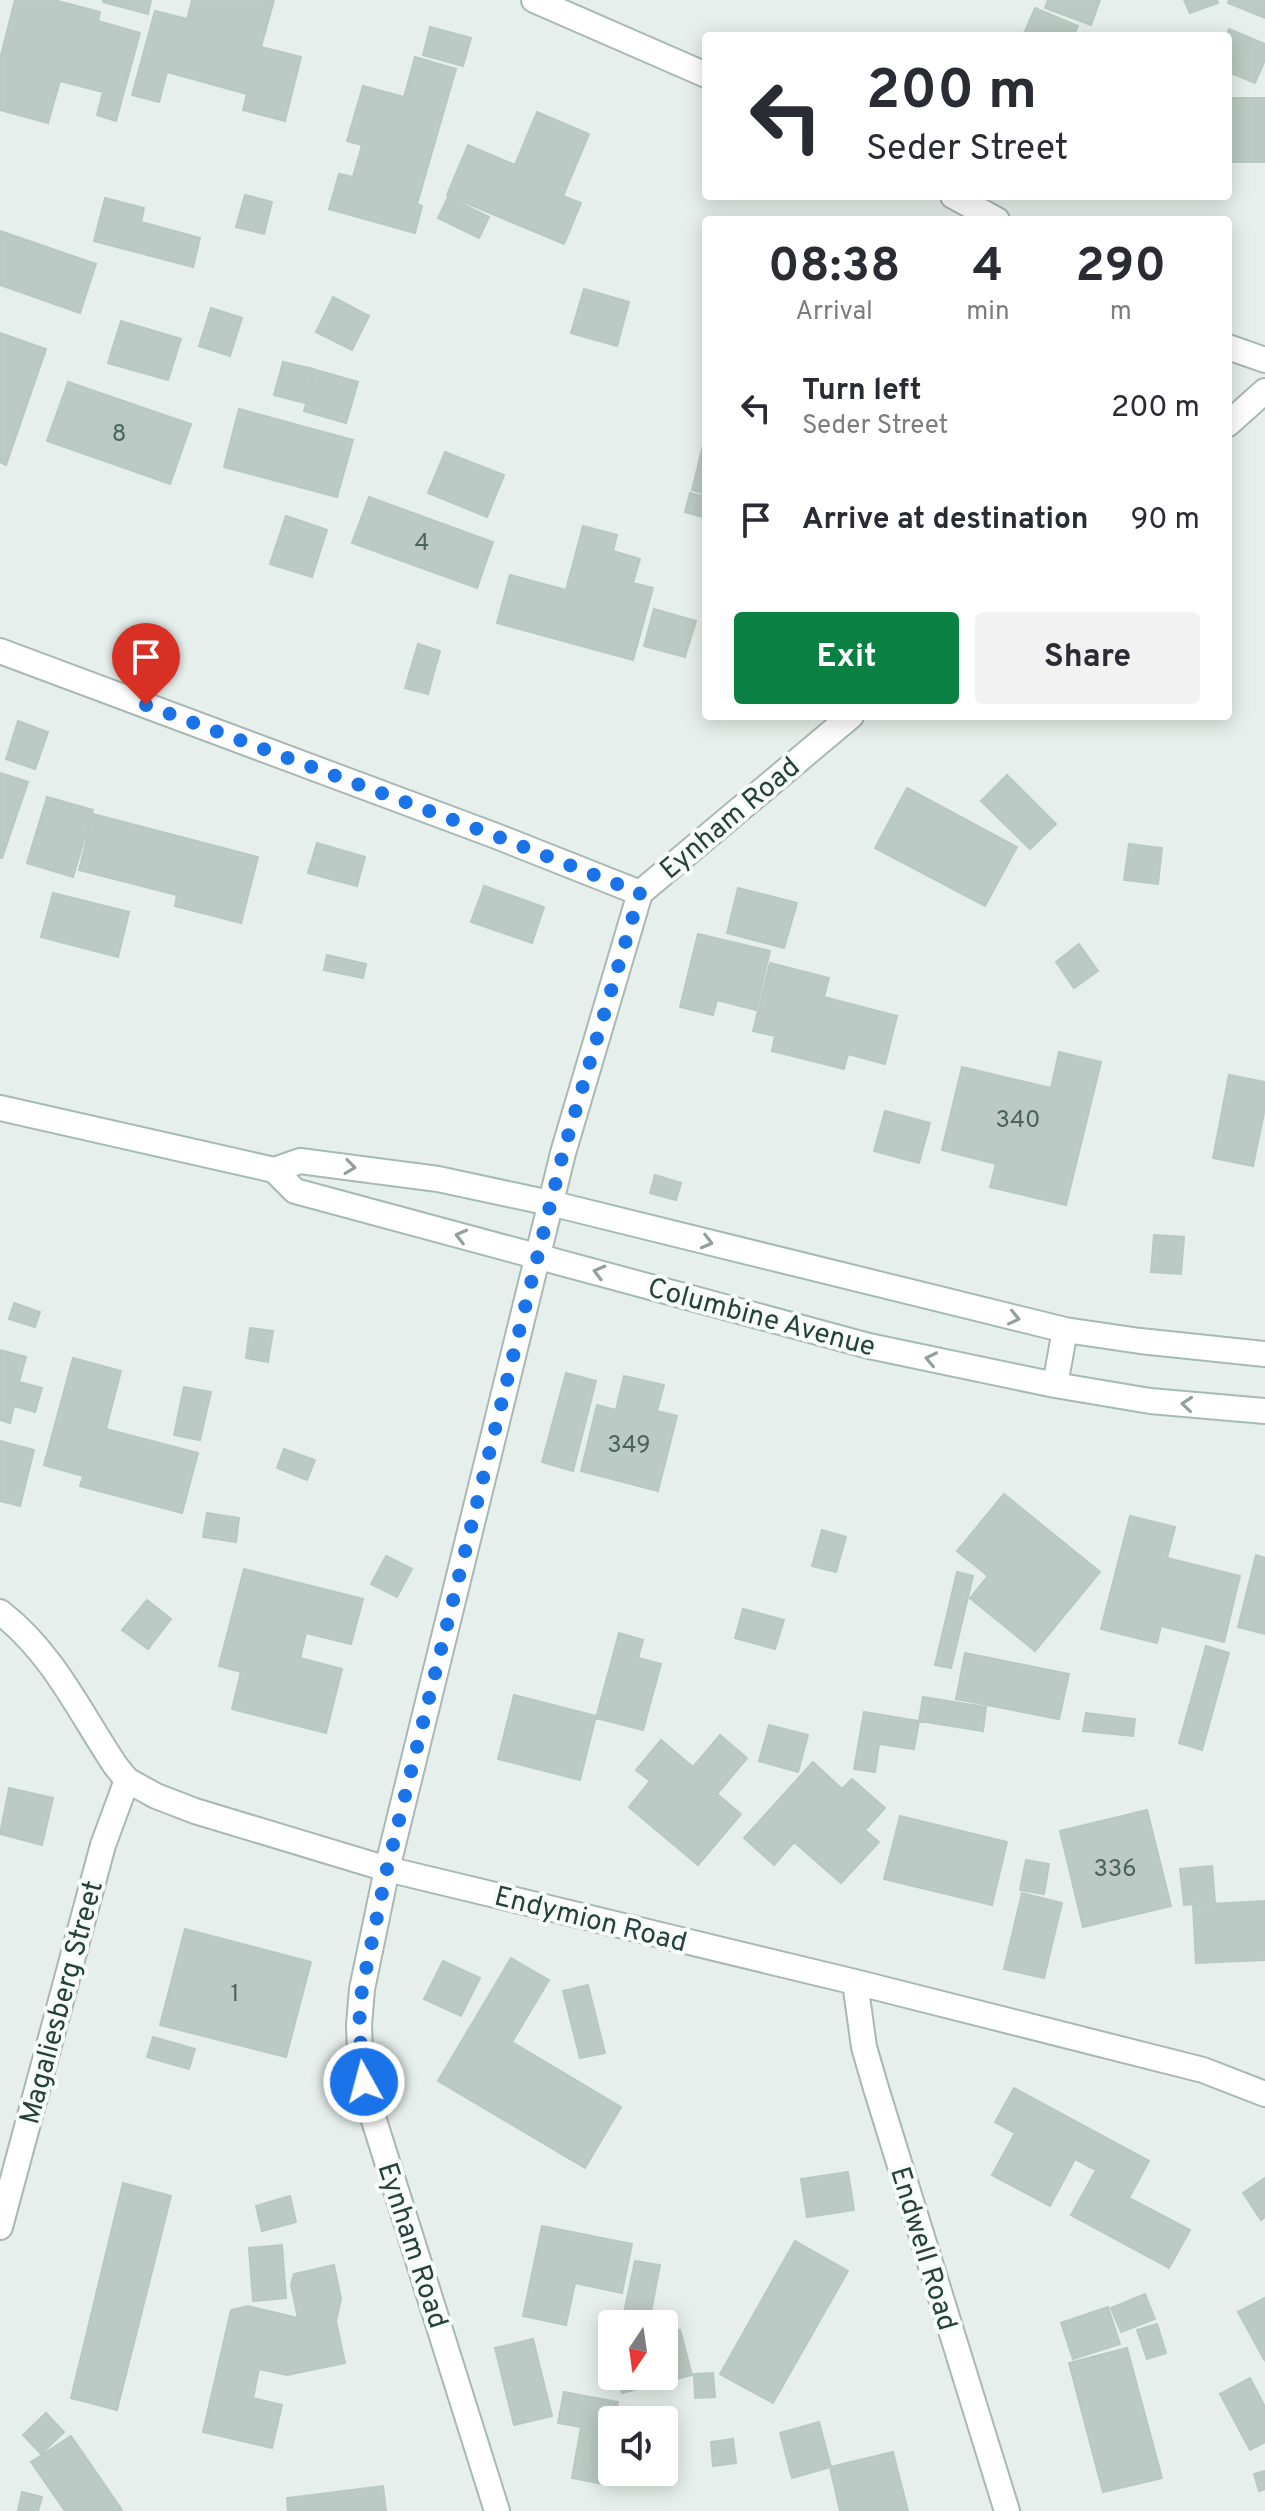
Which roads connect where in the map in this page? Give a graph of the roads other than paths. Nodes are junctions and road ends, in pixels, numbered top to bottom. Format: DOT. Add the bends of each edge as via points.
graph roads {
  1 [pos="534,0"];
  2 [pos="702,73"];
  3 [pos="960,200"];
  4 [pos="990,216"];
  5 [pos="1232,348"];
  6 [pos="1265,360"];
  7 [pos="1265,391"];
  8 [pos="1232,420"];
  9 [pos="0,651"];
  10 [pos="846,720"];
  11 [pos="640,893"];
  12 [pos="0,1108"];
  13 [pos="274,1170"];
  14 [pos="550,1203"];
  15 [pos="537,1255"];
  16 [pos="1065,1330"];
  17 [pos="1265,1354"];
  18 [pos="1055,1385"];
  19 [pos="1265,1411"];
  20 [pos="0,1612"];
  21 [pos="127,1780"];
  22 [pos="387,1869"];
  23 [pos="855,1982"];
  24 [pos="1265,2094"];
  25 [pos="0,2227"];
  26 [pos="497,2511"];
  27 [pos="1007,2511"];
  1 -- 2 [label="street"];
  3 -- 4 [label="street"];
  5 -- 6 [label="street"];
  7 -- 8 [label="street"];
  9 -- 11 [label="street"];
  10 -- 11 [label="street, Eynham Road"];
  11 -- 14 [label="street, Eynham Road"];
  12 -- 13 [label="street, Columbine Avenue"];
  13 -- 14 [label="street, Columbine Avenue, one-way" via="300,1161 438,1179"];
  15 -- 13 [label="street, Columbine Avenue, one-way" via="295,1191"];
  14 -- 15 [label="street, Eynham Road"];
  14 -- 16 [label="street, Columbine Avenue, one-way"];
  18 -- 15 [label="street, Columbine Avenue, one-way" via="869,1346"];
  15 -- 22 [label="street, Eynham Road"];
  16 -- 17 [label="street, Columbine Avenue"];
  16 -- 18 [label="street"];
  19 -- 18 [label="street, Columbine Avenue, one-way" via="1150,1401"];
  20 -- 21 [label="street, Endymion Road" via="42,1651"];
  21 -- 22 [label="street, Endymion Road" via="195,1811"];
  21 -- 25 [label="street, Magaliesberg Street" via="103,1845"];
  22 -- 23 [label="street, Endymion Road"];
  22 -- 26 [label="street, Eynham Road" via="362,1989 364,2082"];
  23 -- 24 [label="street, Endymion Road" via="1203,2070"];
  23 -- 27 [label="street, Endwell Road" via="864,2047"];
}
